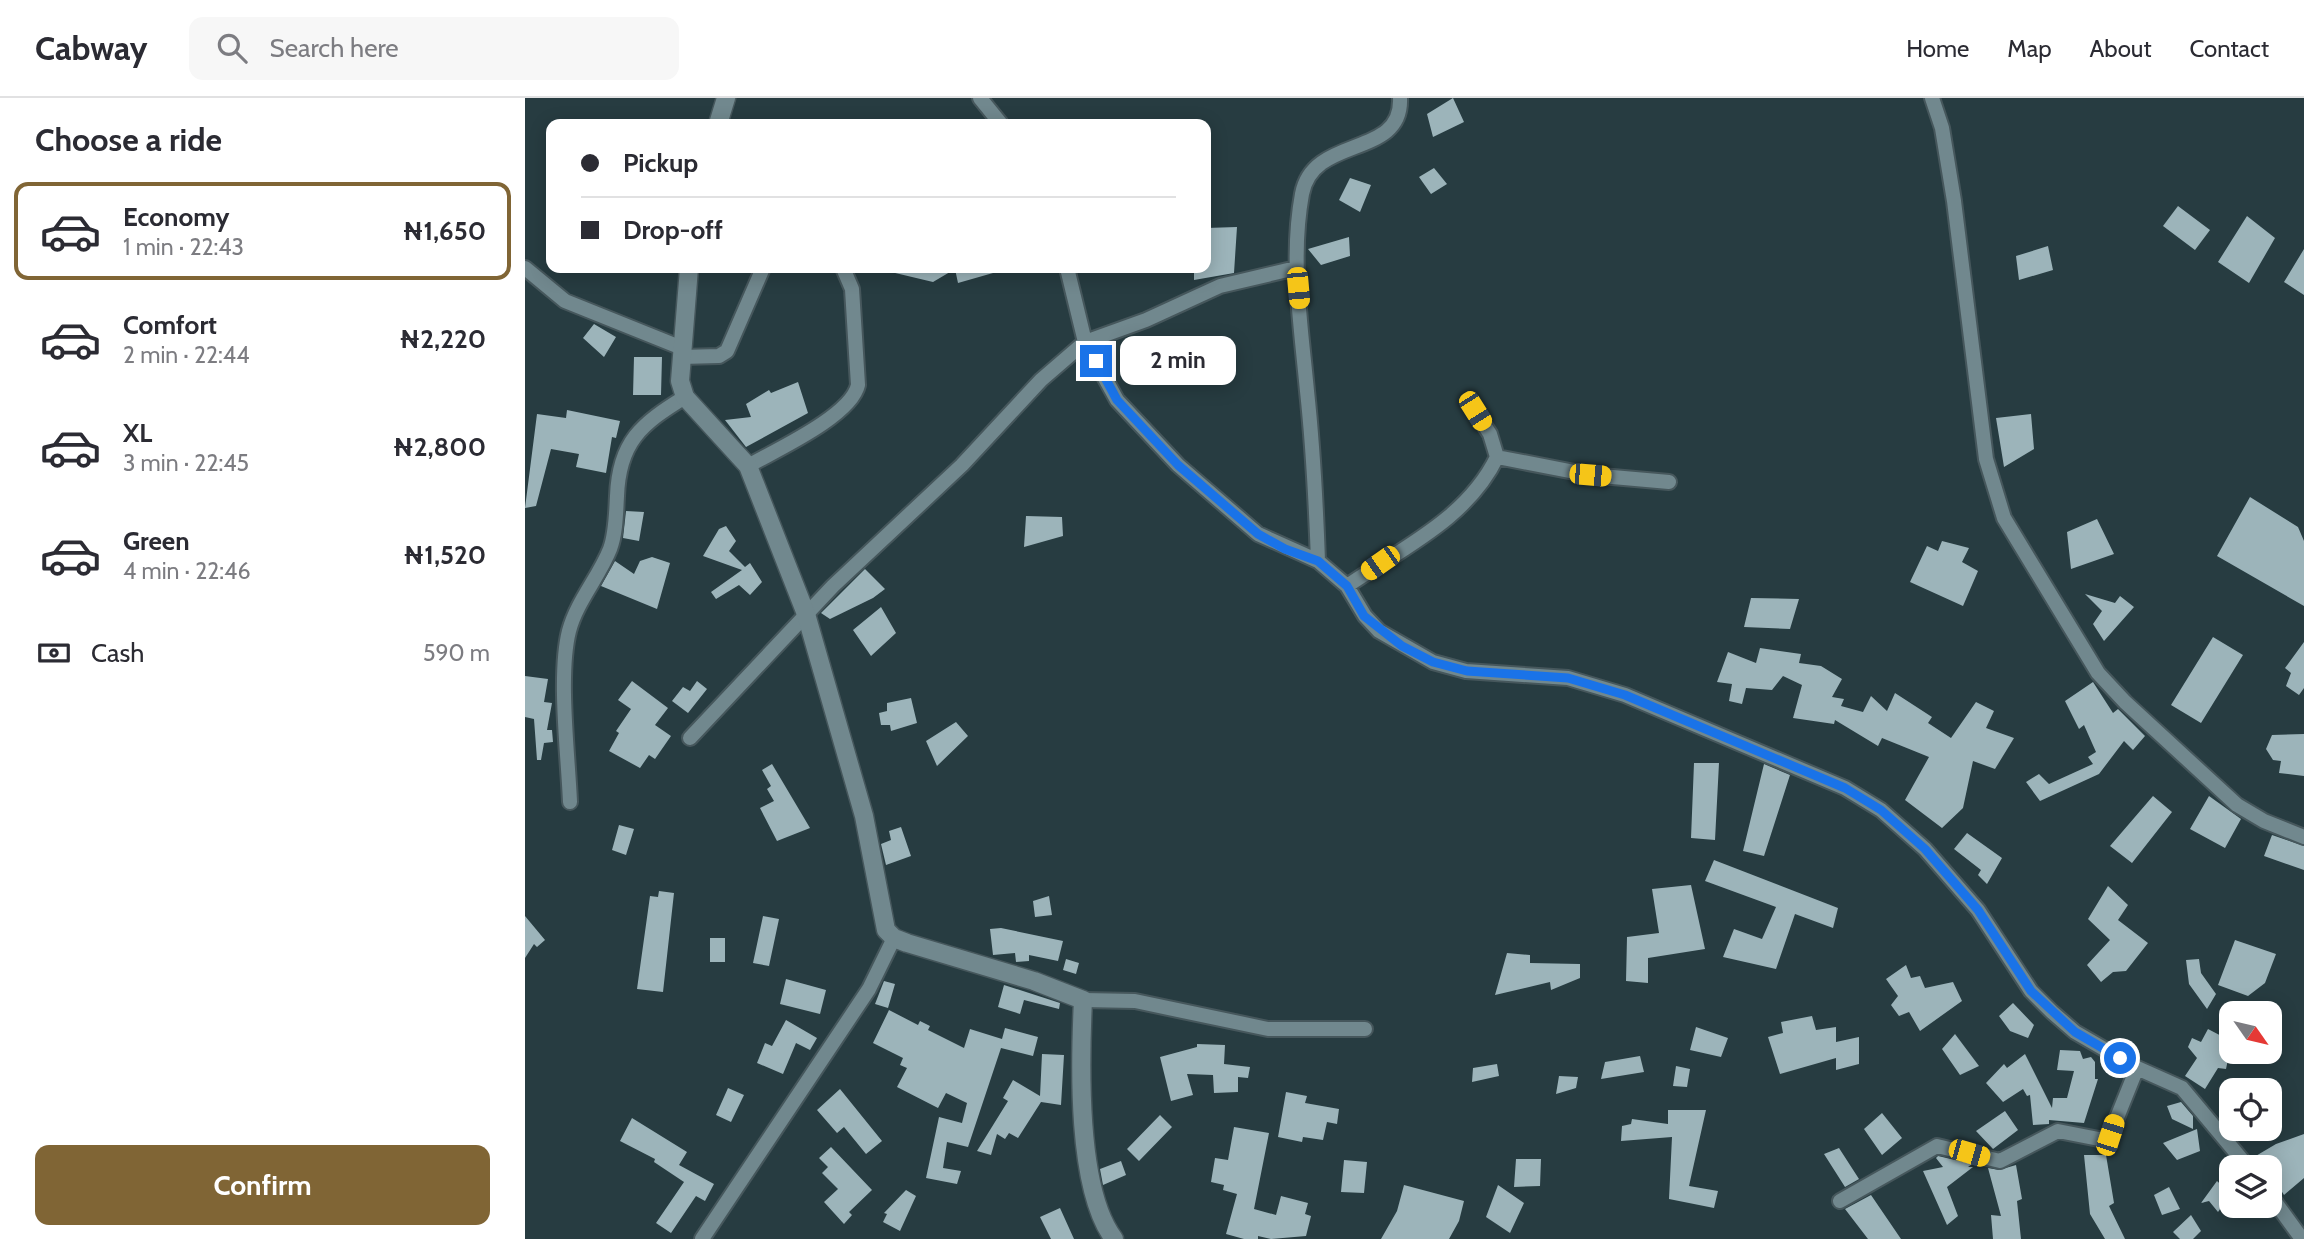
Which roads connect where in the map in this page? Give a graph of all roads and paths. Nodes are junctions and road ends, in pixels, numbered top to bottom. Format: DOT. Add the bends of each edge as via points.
graph roads {
  1 [pos="726,98"];
  2 [pos="981,98"];
  3 [pos="1400,98"];
  4 [pos="1933,98"];
  5 [pos="720,119"];
  6 [pos="998,119"];
  7 [pos="525,268"];
  8 [pos="1296,268"];
  9 [pos="689,273"];
  10 [pos="761,273"];
  11 [pos="845,273"];
  12 [pos="1068,273"];
  13 [pos="1085,342"];
  14 [pos="682,353"];
  15 [pos="685,397"];
  16 [pos="1475,411"];
  17 [pos="1497,457"];
  18 [pos="748,466"];
  19 [pos="1669,482"];
  20 [pos="1318,561"];
  21 [pos="1347,586"];
  22 [pos="806,614"];
  23 [pos="690,738"];
  24 [pos="570,802"];
  25 [pos="2304,837"];
  26 [pos="894,938"];
  27 [pos="1083,1000"];
  28 [pos="1366,1029"];
  29 [pos="2137,1068"];
  30 [pos="2238,1155"];
  31 [pos="1840,1202"];
  32 [pos="2282,1212"];
  33 [pos="702,1239"];
  34 [pos="1114,1239"];
  35 [pos="2302,1239"];
  1 -- 5 [label="street"];
  2 -- 6 [label="street"];
  3 -- 8 [label="street" via="1395,124 1379,138 1335,153 1307,178"];
  4 -- 25 [label="street" via="1943,128 1954,201 1986,458 2004,518 2098,673 2125,702 2237,805"];
  7 -- 14 [label="street" via="565,301"];
  8 -- 13 [label="street" via="1220,286"];
  8 -- 20 [label="street"];
  9 -- 14 [label="street"];
  10 -- 14 [label="street" via="727,351 719,356"];
  11 -- 18 [label="street" via="852,289 856,395 816,426"];
  12 -- 13 [label="street"];
  13 -- 20 [label="street" via="1117,400 1178,465 1258,534"];
  13 -- 22 [label="street" via="1041,380 962,465"];
  14 -- 15 [label="street" via="680,382"];
  15 -- 18 [label="street"];
  15 -- 24 [label="street" via="650,418 624,453 610,548 570,629 566,716"];
  16 -- 17 [label="street" via="1490,434"];
  17 -- 19 [label="street" via="1590,475"];
  17 -- 21 [label="street" via="1485,483 1455,515"];
  18 -- 22 [label="street"];
  20 -- 21 [label="street"];
  21 -- 29 [label="street" via="1364,616 1380,631 1433,662 1467,671 1568,678 1625,695 1845,788 1881,810 1925,849 1978,910 2045,1005 2075,1032"];
  22 -- 23 [label="street"];
  22 -- 26 [label="street" via="864,817 886,930"];
  26 -- 27 [label="street"];
  26 -- 33 [label="street" via="869,989"];
  27 -- 28 [label="street" via="1135,1001 1268,1029"];
  27 -- 34 [label="street" via="1084,1135 1096,1204"];
  29 -- 30 [label="street" via="2182,1088"];
  29 -- 31 [label="street" via="2104,1140 2059,1131 2000,1161 1937,1146"];
  32 -- 35 [label="street"];
}
